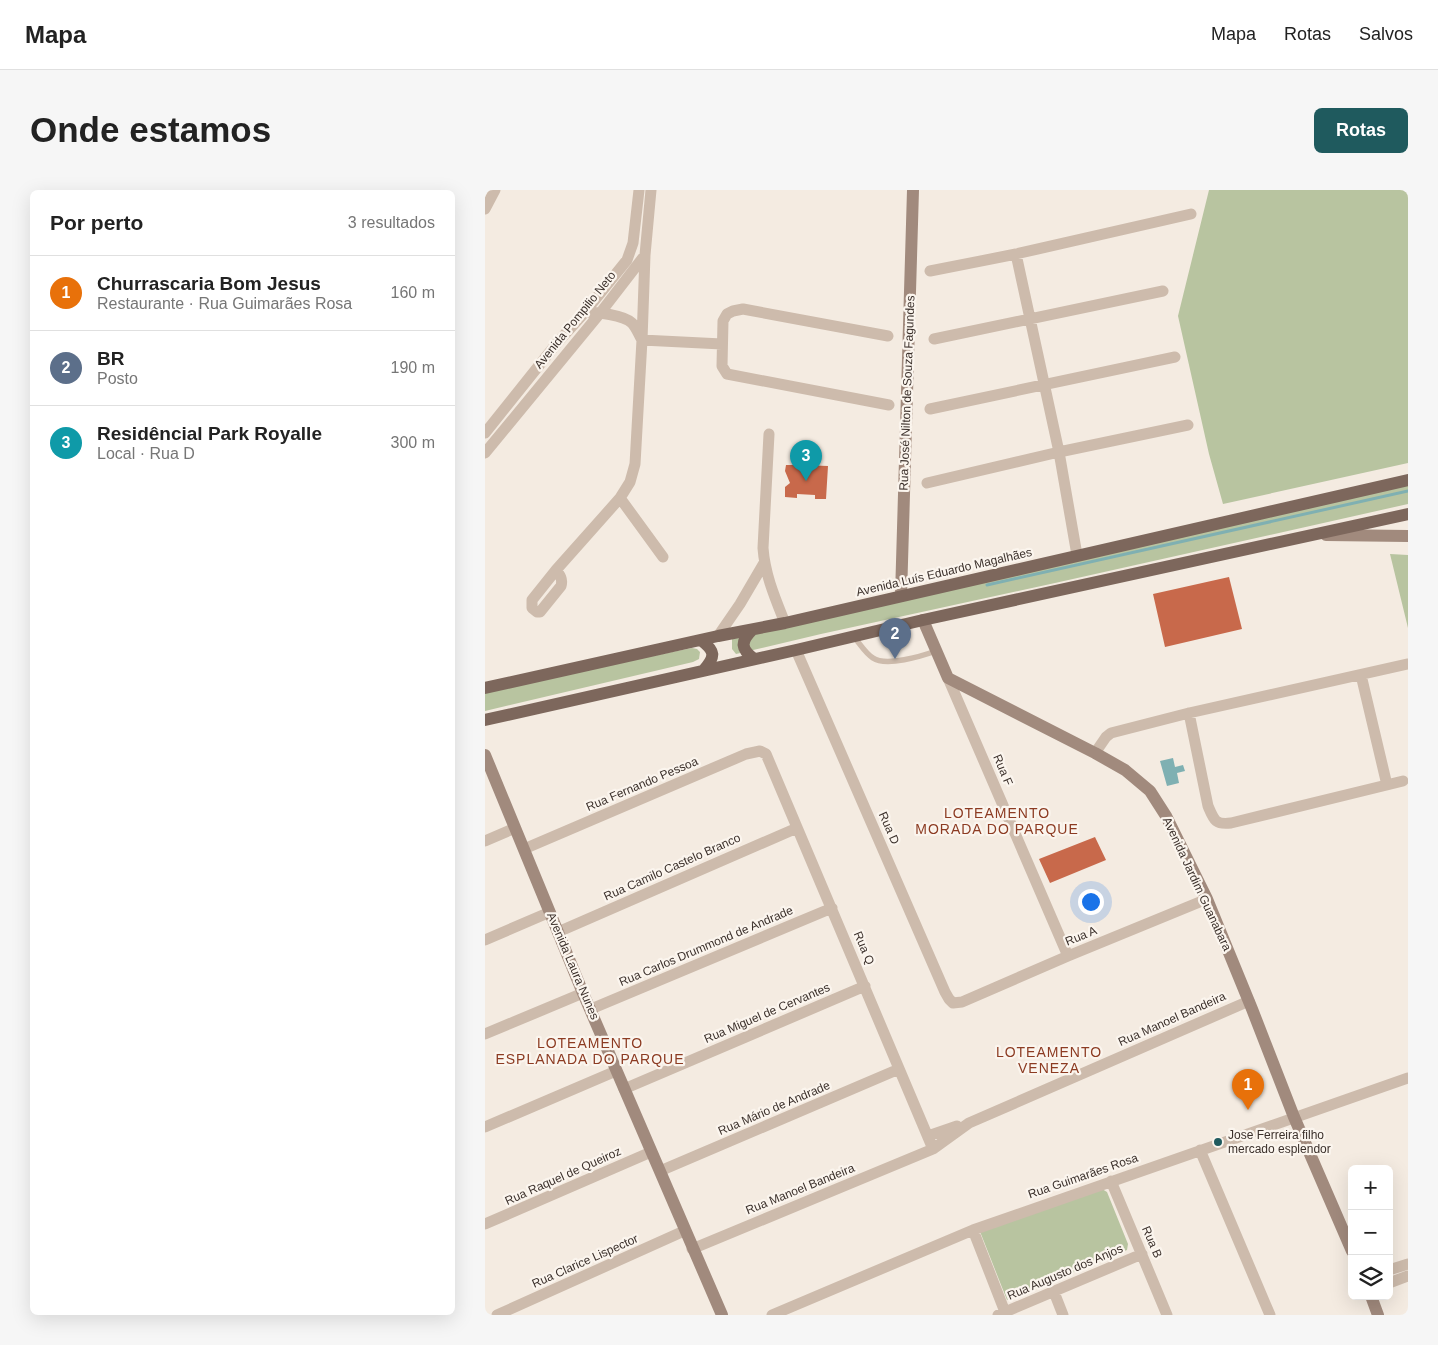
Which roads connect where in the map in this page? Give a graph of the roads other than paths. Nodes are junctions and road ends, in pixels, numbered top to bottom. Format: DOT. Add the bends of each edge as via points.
graph roads {
  1 [pos="495,190"];
  2 [pos="639,190"];
  3 [pos="651,190"];
  4 [pos="913,190"];
  5 [pos="485,209"];
  6 [pos="1191,214"];
  7 [pos="1016,254"];
  8 [pos="645,255"];
  9 [pos="930,271"];
  10 [pos="1163,290"];
  11 [pos="585,312"];
  12 [pos="601,312"];
  13 [pos="1031,319"];
  14 [pos="888,336"];
  15 [pos="934,339"];
  16 [pos="642,340"];
  17 [pos="722,344"];
  18 [pos="1175,357"];
  19 [pos="1045,384"];
  20 [pos="889,405"];
  21 [pos="930,409"];
  22 [pos="1188,425"];
  23 [pos="485,433"];
  24 [pos="769,434"];
  25 [pos="1059,452"];
  26 [pos="485,453"];
  27 [pos="1408,480"];
  28 [pos="927,483"];
  29 [pos="621,498"];
  30 [pos="1408,514"];
  31 [pos="1316,534"];
  32 [pos="1408,536"];
  33 [pos="1077,555"];
  34 [pos="663,557"];
  35 [pos="764,563"];
  36 [pos="556,570"];
  37 [pos="901,596"];
  38 [pos="923,620"];
  39 [pos="785,623"];
  40 [pos="752,630"];
  41 [pos="717,636"];
  42 [pos="853,636"];
  43 [pos="701,640"];
  44 [pos="796,650"];
  45 [pos="936,651"];
  46 [pos="755,659"];
  47 [pos="1407,664"];
  48 [pos="704,670"];
  49 [pos="1361,675"];
  50 [pos="948,678"];
  51 [pos="485,688"];
  52 [pos="1189,713"];
  53 [pos="485,720"];
  54 [pos="1095,753"];
  55 [pos="485,755"];
  56 [pos="769,758"];
  57 [pos="1403,781"];
  58 [pos="1387,785"];
  59 [pos="515,828"];
  60 [pos="797,828"];
  61 [pos="485,841"];
  62 [pos="524,849"];
  63 [pos="1207,899"];
  64 [pos="832,908"];
  65 [pos="550,912"];
  66 [pos="558,932"];
  67 [pos="485,940"];
  68 [pos="1068,956"];
  69 [pos="865,986"];
  70 [pos="583,993"];
  71 [pos="967,999"];
  72 [pos="1249,1001"];
  73 [pos="591,1009"];
  74 [pos="485,1034"];
  75 [pos="899,1069"];
  76 [pos="616,1071"];
  77 [pos="1408,1078"];
  78 [pos="624,1089"];
  79 [pos="1294,1117"];
  80 [pos="969,1123"];
  81 [pos="485,1127"];
  82 [pos="928,1136"];
  83 [pos="933,1149"];
  84 [pos="1200,1150"];
  85 [pos="651,1152"];
  86 [pos="660,1171"];
  87 [pos="1111,1181"];
  88 [pos="485,1224"];
  89 [pos="973,1230"];
  90 [pos="684,1231"];
  91 [pos="1348,1243"];
  92 [pos="692,1249"];
  93 [pos="1142,1254"];
  94 [pos="1408,1264"];
  95 [pos="1393,1269"];
  96 [pos="1408,1276"];
  97 [pos="1393,1282"];
  98 [pos="1054,1292"];
  99 [pos="1372,1300"];
  100 [pos="717,1314"];
  101 [pos="1001,1314"];
  102 [pos="497,1315"];
  103 [pos="772,1315"];
  104 [pos="1063,1315"];
  105 [pos="1167,1315"];
  106 [pos="1270,1315"];
  107 [pos="1378,1315"];
  1 -- 5 [label="street"];
  2 -- 11 [label="street, Avenida Pompilio Neto" via="631,252"];
  3 -- 8 [label="street"];
  4 -- 37 [label="street, Rua José Nilton de Souza Fagundes"];
  6 -- 7 [label="street"];
  7 -- 9 [label="street"];
  7 -- 13 [label="street"];
  8 -- 12 [label="street, Avenida Pompilio Neto"];
  8 -- 16 [label="street"];
  10 -- 13 [label="street"];
  11 -- 12 [label="street"];
  11 -- 23 [label="street, Avenida Pompilio Neto"];
  12 -- 16 [label="street" via="632,323"];
  12 -- 26 [label="street, Avenida Pompilio Neto"];
  13 -- 15 [label="street"];
  13 -- 19 [label="street"];
  14 -- 17 [label="street" via="743,309 727,314 723,321"];
  16 -- 17 [label="street"];
  16 -- 29 [label="street" via="635,464"];
  17 -- 20 [label="street" via="721,366 727,374"];
  18 -- 19 [label="street"];
  19 -- 21 [label="street"];
  19 -- 25 [label="street"];
  22 -- 25 [label="street"];
  24 -- 35 [label="street"];
  25 -- 28 [label="street"];
  25 -- 33 [label="street"];
  27 -- 33 [label="main road, Avenida Luís Eduardo Magalhães"];
  29 -- 34 [label="street"];
  29 -- 36 [label="street"];
  30 -- 31 [label="main road"];
  31 -- 32 [label="street"];
  31 -- 38 [label="main road"];
  33 -- 37 [label="main road, Avenida Luís Eduardo Magalhães"];
  35 -- 39 [label="street"];
  35 -- 41 [label="street"];
  37 -- 39 [label="main road, Avenida Luís Eduardo Magalhães"];
  38 -- 42 [label="main road"];
  38 -- 45 [label="street"];
  39 -- 40 [label="main road, Avenida Luís Eduardo Magalhães"];
  40 -- 41 [label="main road, Avenida Luís Eduardo Magalhães"];
  40 -- 46 [label="main road" via="743,642 747,653"];
  41 -- 43 [label="main road, Avenida Luís Eduardo Magalhães"];
  42 -- 44 [label="main road"];
  42 -- 45 [label="lane" via="874,659 886,662"];
  43 -- 48 [label="main road" via="713,655"];
  43 -- 51 [label="main road, Avenida Luís Eduardo Magalhães"];
  44 -- 46 [label="main road"];
  44 -- 71 [label="street, Rua D" via="945,992 953,1002"];
  45 -- 50 [label="street"];
  46 -- 48 [label="main road"];
  47 -- 49 [label="street"];
  48 -- 53 [label="main road"];
  49 -- 52 [label="street"];
  49 -- 58 [label="street"];
  50 -- 54 [label="street, Avenida Jardim Guanabara"];
  50 -- 68 [label="street, Rua F"];
  52 -- 54 [label="street" via="1111,733"];
  52 -- 58 [label="street" via="1209,806 1212,816 1221,824"];
  54 -- 63 [label="street, Avenida Jardim Guanabara" via="1125,770 1150,791"];
  55 -- 59 [label="street, Avenida Laura Nunes"];
  56 -- 60 [label="street, Rua Q"];
  56 -- 62 [label="street, Rua Fernando Pessoa" via="761,751 747,754"];
  57 -- 58 [label="street"];
  59 -- 61 [label="street"];
  59 -- 62 [label="street, Avenida Laura Nunes"];
  60 -- 64 [label="street, Rua Q"];
  60 -- 66 [label="street, Rua Camilo Castelo Branco"];
  62 -- 65 [label="street, Avenida Laura Nunes"];
  63 -- 68 [label="street, Rua A"];
  63 -- 72 [label="street, Avenida Jardim Guanabara"];
  64 -- 69 [label="street, Rua Q"];
  64 -- 73 [label="street, Rua Carlos Drummond de Andrade"];
  65 -- 66 [label="street, Avenida Laura Nunes"];
  65 -- 67 [label="street"];
  66 -- 70 [label="street, Avenida Laura Nunes"];
  68 -- 71 [label="street, Rua A"];
  69 -- 75 [label="street, Rua Q"];
  69 -- 78 [label="street, Rua Miguel de Cervantes"];
  70 -- 73 [label="street, Avenida Laura Nunes"];
  70 -- 74 [label="street"];
  72 -- 79 [label="street, Avenida Jardim Guanabara"];
  72 -- 80 [label="street, Rua Manoel Bandeira"];
  73 -- 76 [label="street, Avenida Laura Nunes"];
  75 -- 82 [label="street, Rua Q"];
  75 -- 86 [label="street, Rua Mário de Andrade"];
  76 -- 78 [label="street, Avenida Laura Nunes"];
  76 -- 81 [label="street"];
  77 -- 79 [label="street, Rua Guimarães Rosa"];
  78 -- 85 [label="street, Avenida Laura Nunes"];
  79 -- 84 [label="street, Rua Guimarães Rosa"];
  79 -- 91 [label="street, Avenida Jardim Guanabara"];
  80 -- 82 [label="street, Rua Manoel Bandeira"];
  80 -- 83 [label="street, Rua Manoel Bandeira"];
  82 -- 83 [label="street, Rua Q"];
  83 -- 92 [label="street, Rua Manoel Bandeira"];
  84 -- 87 [label="street, Rua Guimarães Rosa"];
  84 -- 106 [label="street"];
  85 -- 86 [label="street, Avenida Laura Nunes"];
  85 -- 88 [label="street, Rua Raquel de Queiroz"];
  86 -- 90 [label="street, Avenida Laura Nunes"];
  87 -- 89 [label="street, Rua Guimarães Rosa"];
  87 -- 93 [label="street, Rua B"];
  89 -- 101 [label="street"];
  89 -- 103 [label="street, Rua Guimarães Rosa"];
  90 -- 92 [label="street, Avenida Laura Nunes"];
  90 -- 102 [label="street, Rua Clarice Lispector"];
  92 -- 100 [label="street, Avenida Laura Nunes"];
  93 -- 98 [label="street, Rua Augusto dos Anjos"];
  93 -- 105 [label="street, Rua B"];
  94 -- 95 [label="street"];
  96 -- 97 [label="street"];
  98 -- 101 [label="street, Rua Augusto dos Anjos"];
  98 -- 104 [label="street"];
  99 -- 107 [label="street"];
}
